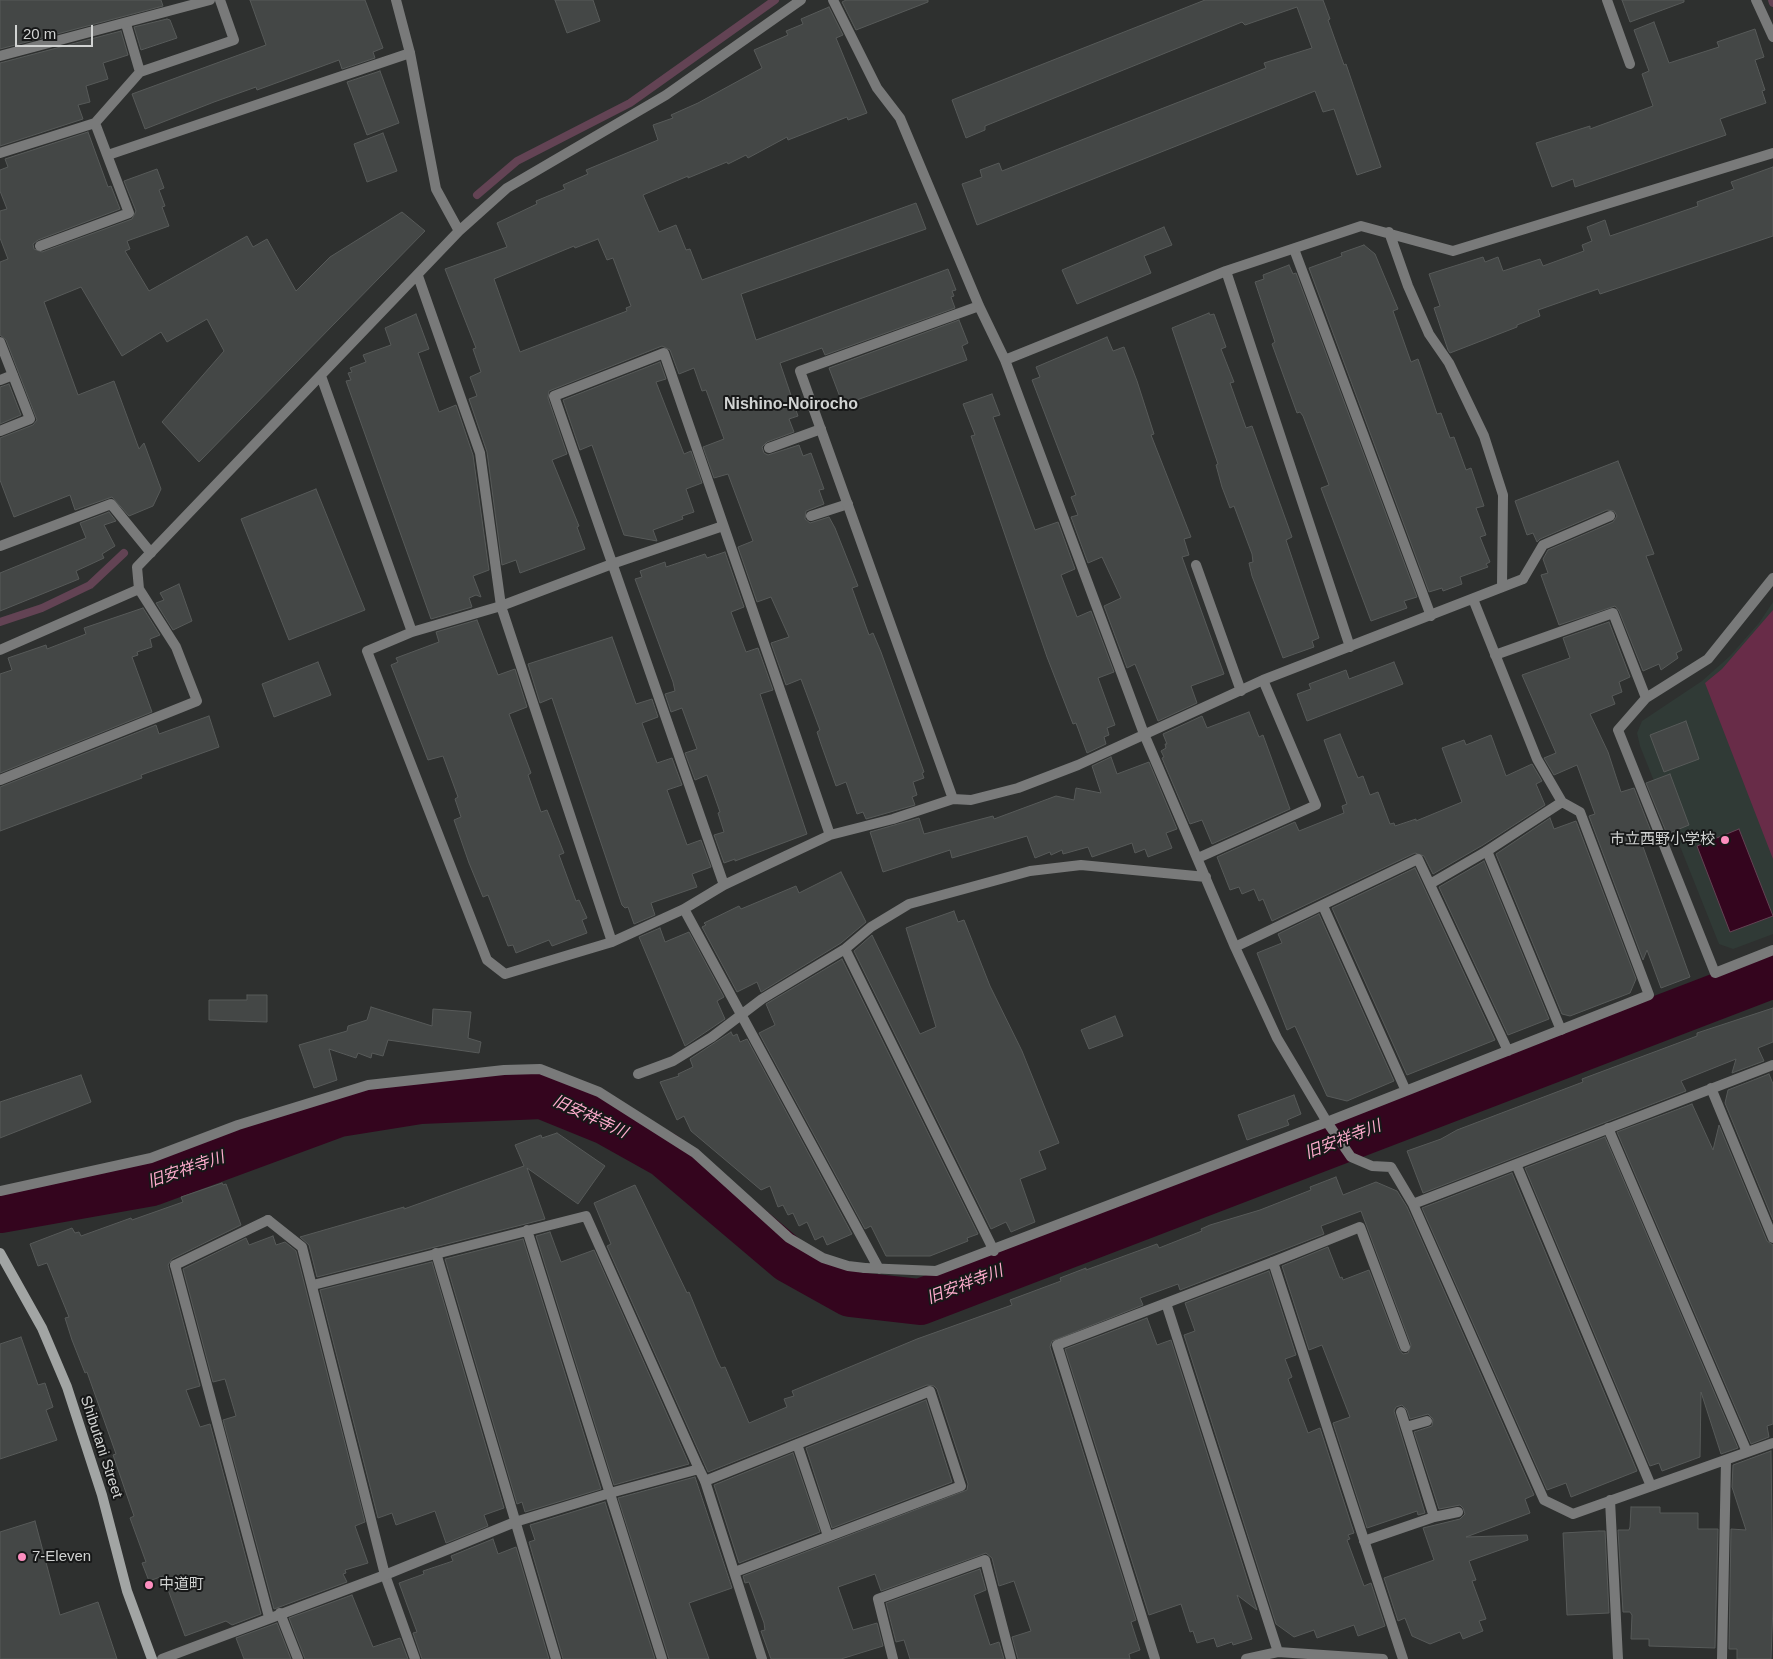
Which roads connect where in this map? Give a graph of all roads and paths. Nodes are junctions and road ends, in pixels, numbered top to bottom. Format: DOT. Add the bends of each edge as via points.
graph roads {
  1 [pos="210,0"];
  2 [pos="220,0"];
  3 [pos="396,0"];
  4 [pos="801,0"];
  5 [pos="833,0"];
  6 [pos="1607,0"];
  7 [pos="1756,0"];
  8 [pos="126,24"];
  9 [pos="1773,37"];
  10 [pos="410,53"];
  11 [pos="0,56"];
  12 [pos="1630,64"];
  13 [pos="140,72"];
  14 [pos="95,123"];
  15 [pos="0,153"];
  16 [pos="1773,153"];
  17 [pos="108,156"];
  18 [pos="459,231"];
  19 [pos="1389,232"];
  20 [pos="40,246"];
  21 [pos="1294,248"];
  22 [pos="1226,272"];
  23 [pos="418,276"];
  24 [pos="980,306"];
  25 [pos="0,342"];
  26 [pos="1006,360"];
  27 [pos="13,374"];
  28 [pos="321,376"];
  29 [pos="0,380"];
  30 [pos="821,429"];
  31 [pos="0,432"];
  32 [pos="769,448"];
  33 [pos="848,504"];
  34 [pos="811,516"];
  35 [pos="1610,516"];
  36 [pos="724,526"];
  37 [pos="0,546"];
  38 [pos="151,553"];
  39 [pos="612,564"];
  40 [pos="1196,565"];
  41 [pos="1773,578"];
  42 [pos="1502,587"];
  43 [pos="140,589"];
  44 [pos="1473,599"];
  45 [pos="501,606"];
  46 [pos="1431,616"];
  47 [pos="412,632"];
  48 [pos="1350,648"];
  49 [pos="0,650"];
  50 [pos="1495,655"];
  51 [pos="1263,680"];
  52 [pos="1241,691"];
  53 [pos="1646,698"];
  54 [pos="1144,734"];
  55 [pos="0,780"];
  56 [pos="953,799"];
  57 [pos="1562,802"];
  58 [pos="830,835"];
  59 [pos="1487,851"];
  60 [pos="1198,858"];
  61 [pos="1206,878"];
  62 [pos="1430,884"];
  63 [pos="724,885"];
  64 [pos="1323,906"];
  65 [pos="684,909"];
  66 [pos="612,942"];
  67 [pos="1235,947"];
  68 [pos="845,949"];
  69 [pos="1773,950"];
  70 [pos="742,1015"];
  71 [pos="1562,1030"];
  72 [pos="1508,1051"];
  73 [pos="1773,1065"];
  74 [pos="638,1074"];
  75 [pos="1710,1088"];
  76 [pos="1406,1091"];
  77 [pos="1327,1122"];
  78 [pos="1608,1128"];
  79 [pos="1516,1164"];
  80 [pos="0,1191"];
  81 [pos="1413,1204"];
  82 [pos="527,1230"];
  83 [pos="1773,1238"];
  84 [pos="994,1251"];
  85 [pos="436,1252"];
  86 [pos="0,1253"];
  87 [pos="1273,1262"];
  88 [pos="879,1269"];
  89 [pos="313,1285"];
  90 [pos="1166,1303"];
  91 [pos="1405,1347"];
  92 [pos="1401,1412"];
  93 [pos="1427,1421"];
  94 [pos="1406,1427"];
  95 [pos="1773,1443"];
  96 [pos="797,1444"];
  97 [pos="1747,1452"];
  98 [pos="1726,1460"];
  99 [pos="699,1469"];
  100 [pos="705,1481"];
  101 [pos="1651,1486"];
  102 [pos="610,1492"];
  103 [pos="1610,1500"];
  104 [pos="1458,1512"];
  105 [pos="1434,1517"];
  106 [pos="515,1522"];
  107 [pos="828,1536"];
  108 [pos="1364,1541"];
  109 [pos="735,1572"];
  110 [pos="385,1575"];
  111 [pos="280,1613"];
  112 [pos="269,1617"];
  113 [pos="1278,1652"];
  114 [pos="152,1659"];
  115 [pos="162,1659"];
  116 [pos="298,1659"];
  117 [pos="415,1659"];
  118 [pos="556,1659"];
  119 [pos="662,1659"];
  120 [pos="762,1659"];
  121 [pos="894,1659"];
  122 [pos="1011,1659"];
  123 [pos="1155,1659"];
  124 [pos="1246,1659"];
  125 [pos="1383,1659"];
  126 [pos="1403,1659"];
  127 [pos="1618,1659"];
  128 [pos="1722,1659"];
  1 -- 8 [label="street"];
  2 -- 13 [label="street" via="234,40"];
  3 -- 10 [label="street"];
  4 -- 18 [label="street" via="666,95 507,188"];
  5 -- 24 [label="street" via="877,88 900,118"];
  6 -- 12 [label="street"];
  7 -- 9 [label="street"];
  8 -- 11 [label="street"];
  8 -- 13 [label="street"];
  10 -- 17 [label="street"];
  10 -- 18 [label="street" via="436,189"];
  13 -- 14 [label="street"];
  14 -- 15 [label="street"];
  14 -- 17 [label="street"];
  16 -- 19 [label="street" via="1453,251"];
  17 -- 20 [label="street" via="129,213"];
  18 -- 23 [label="street"];
  19 -- 21 [label="street" via="1361,226"];
  19 -- 42 [label="street" via="1429,334 1449,363 1484,436 1503,495"];
  21 -- 22 [label="street"];
  21 -- 46 [label="street"];
  22 -- 26 [label="street"];
  22 -- 48 [label="street"];
  23 -- 28 [label="street"];
  23 -- 45 [label="street" via="480,453"];
  24 -- 26 [label="street"];
  24 -- 30 [label="street" via="800,371"];
  25 -- 27 [label="street"];
  26 -- 54 [label="street"];
  27 -- 29 [label="street"];
  27 -- 31 [label="street" via="30,419"];
  28 -- 38 [label="street"];
  28 -- 47 [label="street"];
  30 -- 32 [label="street"];
  30 -- 33 [label="street"];
  33 -- 34 [label="street"];
  33 -- 56 [label="street"];
  35 -- 42 [label="street" via="1543,545 1522,579"];
  36 -- 39 [label="street"];
  36 -- 39 [label="street" via="664,353 554,396"];
  36 -- 58 [label="street"];
  37 -- 38 [label="street" via="111,504"];
  38 -- 43 [label="street" via="137,568"];
  39 -- 45 [label="street"];
  39 -- 63 [label="street"];
  40 -- 52 [label="street"];
  41 -- 53 [label="street" via="1708,659"];
  42 -- 44 [label="street"];
  43 -- 49 [label="street"];
  43 -- 55 [label="street" via="176,647 197,701"];
  44 -- 46 [label="street"];
  44 -- 50 [label="street"];
  45 -- 47 [label="street"];
  45 -- 66 [label="street"];
  46 -- 48 [label="street"];
  47 -- 66 [label="street" via="367,651 487,960 505,974"];
  48 -- 51 [label="street"];
  50 -- 53 [label="street" via="1613,612"];
  50 -- 57 [label="street" via="1537,759"];
  51 -- 52 [label="street"];
  51 -- 60 [label="street" via="1316,805"];
  52 -- 54 [label="street"];
  53 -- 69 [label="street" via="1618,730 1715,973"];
  54 -- 56 [label="street" via="1018,788 971,800"];
  54 -- 60 [label="street"];
  56 -- 58 [label="street"];
  57 -- 59 [label="street"];
  57 -- 71 [label="street" via="1580,812 1649,995"];
  58 -- 63 [label="street"];
  59 -- 62 [label="street"];
  59 -- 71 [label="street"];
  60 -- 61 [label="street"];
  61 -- 67 [label="street"];
  61 -- 68 [label="street" via="1082,865 1030,871 910,904 871,927"];
  62 -- 64 [label="street" via="1418,859"];
  62 -- 72 [label="street"];
  63 -- 65 [label="street"];
  64 -- 67 [label="street"];
  64 -- 76 [label="street"];
  65 -- 66 [label="street"];
  65 -- 70 [label="street"];
  67 -- 77 [label="street" via="1278,1038"];
  68 -- 70 [label="street" via="762,999"];
  68 -- 84 [label="street"];
  70 -- 74 [label="street" via="673,1061"];
  70 -- 88 [label="street"];
  71 -- 72 [label="street"];
  72 -- 76 [label="street"];
  73 -- 75 [label="street"];
  75 -- 78 [label="street"];
  75 -- 83 [label="street"];
  76 -- 77 [label="street"];
  77 -- 81 [label="street" via="1351,1157 1372,1166 1391,1167"];
  77 -- 84 [label="street"];
  78 -- 79 [label="street"];
  78 -- 97 [label="street"];
  79 -- 81 [label="street"];
  79 -- 101 [label="street"];
  80 -- 88 [label="street" via="151,1158 238,1125 368,1085 540,1069 599,1092 695,1153 789,1238 823,1258 848,1266"];
  81 -- 103 [label="street" via="1544,1500 1573,1514"];
  82 -- 85 [label="street"];
  82 -- 99 [label="street" via="586,1216"];
  82 -- 102 [label="street"];
  84 -- 88 [label="street" via="936,1271"];
  85 -- 89 [label="street"];
  85 -- 106 [label="street"];
  86 -- 114 [label="main road, Shibutani Street" via="42,1328 67,1387 102,1495 127,1591"];
  87 -- 90 [label="street"];
  87 -- 91 [label="street" via="1360,1228"];
  87 -- 108 [label="street"];
  89 -- 110 [label="street"];
  89 -- 112 [label="street" via="302,1247 268,1220 175,1265"];
  90 -- 113 [label="street"];
  90 -- 123 [label="street" via="1057,1345"];
  92 -- 94 [label="street"];
  93 -- 94 [label="street"];
  94 -- 105 [label="street"];
  95 -- 97 [label="street"];
  96 -- 100 [label="street"];
  96 -- 107 [label="street"];
  96 -- 107 [label="street" via="930,1391 961,1486"];
  97 -- 98 [label="street"];
  98 -- 101 [label="street"];
  98 -- 128 [label="street"];
  99 -- 100 [label="street"];
  99 -- 102 [label="street"];
  100 -- 109 [label="street"];
  101 -- 103 [label="street"];
  102 -- 106 [label="street"];
  102 -- 119 [label="street"];
  103 -- 127 [label="street"];
  104 -- 105 [label="street"];
  105 -- 108 [label="street"];
  106 -- 110 [label="street"];
  106 -- 118 [label="street"];
  107 -- 109 [label="street"];
  108 -- 126 [label="street"];
  109 -- 120 [label="street"];
  110 -- 111 [label="street"];
  110 -- 117 [label="street"];
  111 -- 112 [label="street"];
  111 -- 116 [label="street"];
  112 -- 115 [label="street"];
  113 -- 124 [label="street"];
  113 -- 125 [label="street"];
  121 -- 122 [label="street" via="878,1599 985,1560"];
}
